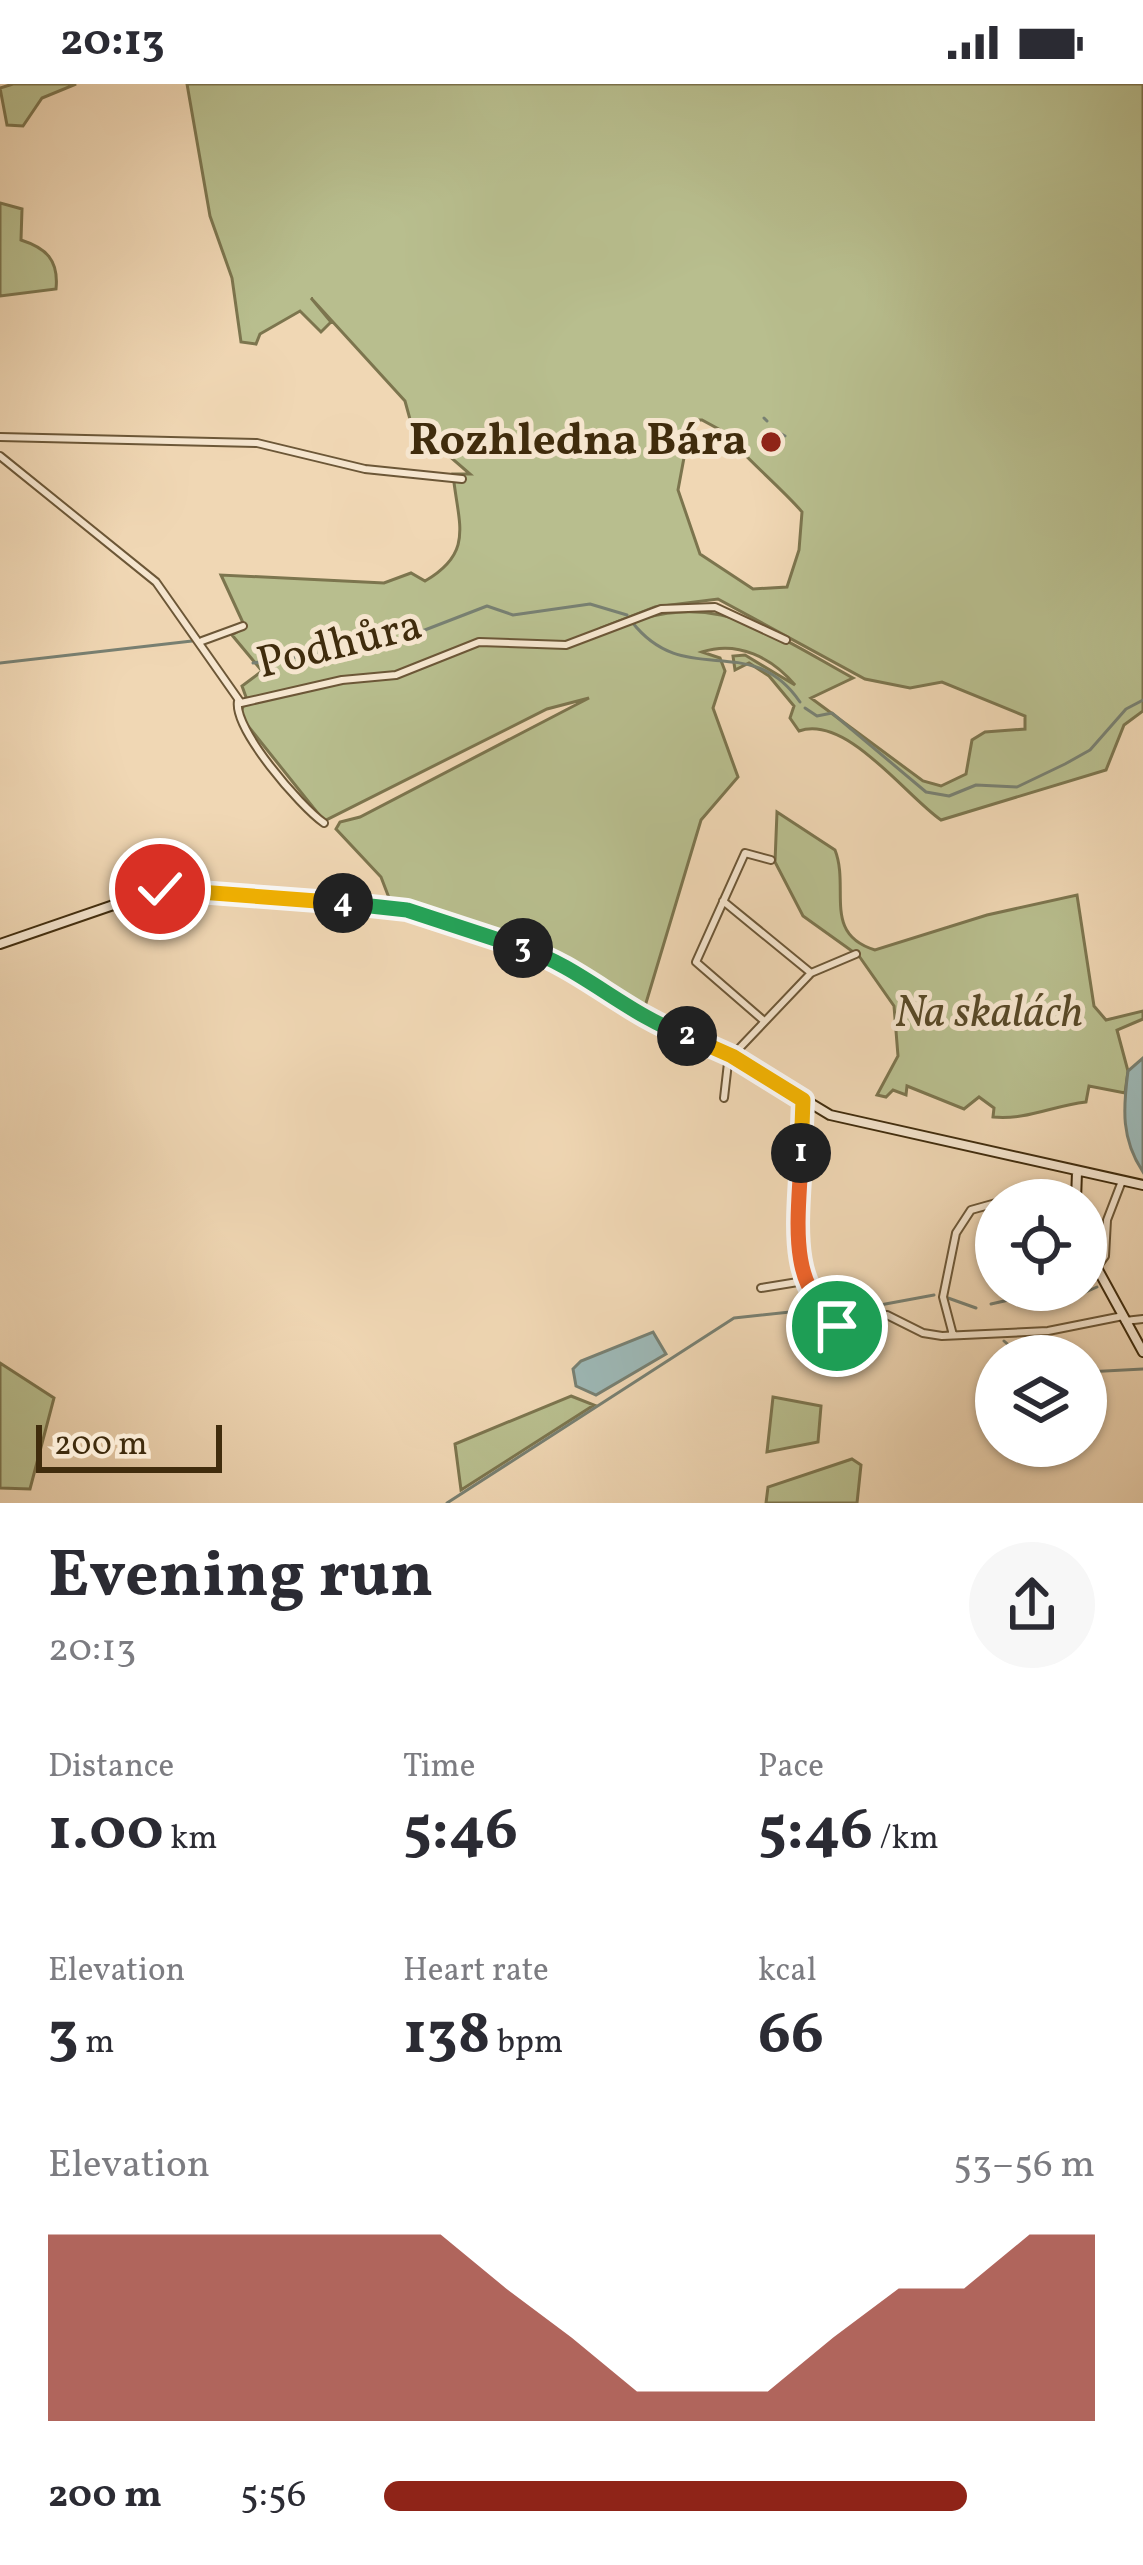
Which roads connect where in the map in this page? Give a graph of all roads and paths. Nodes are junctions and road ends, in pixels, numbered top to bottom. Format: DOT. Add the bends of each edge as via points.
graph roads {
  1 [pos="0,437"];
  2 [pos="0,456"];
  3 [pos="462,479"];
  4 [pos="243,626"];
  5 [pos="787,640"];
  6 [pos="201,641"];
  7 [pos="238,701"];
  8 [pos="323,823"];
  9 [pos="771,860"];
  10 [pos="723,902"];
  11 [pos="0,944"];
  12 [pos="856,954"];
  13 [pos="811,973"];
  14 [pos="764,1020"];
  15 [pos="731,1055"];
  16 [pos="724,1098"];
  17 [pos="803,1100"];
  18 [pos="1077,1172"];
  19 [pos="1077,1179"];
  20 [pos="1122,1181"];
  21 [pos="1143,1185"];
  22 [pos="975,1209"];
  23 [pos="1107,1224"];
  24 [pos="804,1281"];
  25 [pos="761,1288"];
  26 [pos="1107,1288"];
  27 [pos="836,1314"];
  28 [pos="1124,1319"];
  29 [pos="1143,1319"];
  30 [pos="953,1335"];
  31 [pos="839,1338"];
  32 [pos="1143,1352"];
  1 -- 3 [label="street" via="256,442 365,469"];
  2 -- 6 [label="street, Podhůra" via="147,573"];
  4 -- 6 [label="street"];
  5 -- 7 [label="street, Podhůra" via="716,607 656,609 566,645 479,642 396,676"];
  6 -- 7 [label="street, Podhůra"];
  7 -- 8 [label="street" via="238,717 264,755"];
  9 -- 10 [label="street" via="746,853"];
  10 -- 13 [label="street"];
  10 -- 14 [label="street" via="696,965"];
  11 -- 15 [label="main road" via="153,890 394,908 545,956 631,1012"];
  12 -- 13 [label="street"];
  13 -- 14 [label="street"];
  14 -- 15 [label="street"];
  15 -- 16 [label="street"];
  15 -- 17 [label="main road"];
  17 -- 18 [label="main road" via="848,1121"];
  17 -- 24 [label="street"];
  18 -- 19 [label="main road"];
  18 -- 20 [label="main road"];
  20 -- 21 [label="main road"];
  20 -- 23 [label="street"];
  22 -- 30 [label="street" via="956,1233 943,1297"];
  24 -- 25 [label="street"];
  24 -- 27 [label="street"];
  26 -- 28 [label="main road"];
  27 -- 30 [label="street" via="883,1314 922,1333"];
  27 -- 31 [label="street"];
  28 -- 29 [label="street"];
  28 -- 30 [label="street"];
  28 -- 32 [label="main road"];
}
